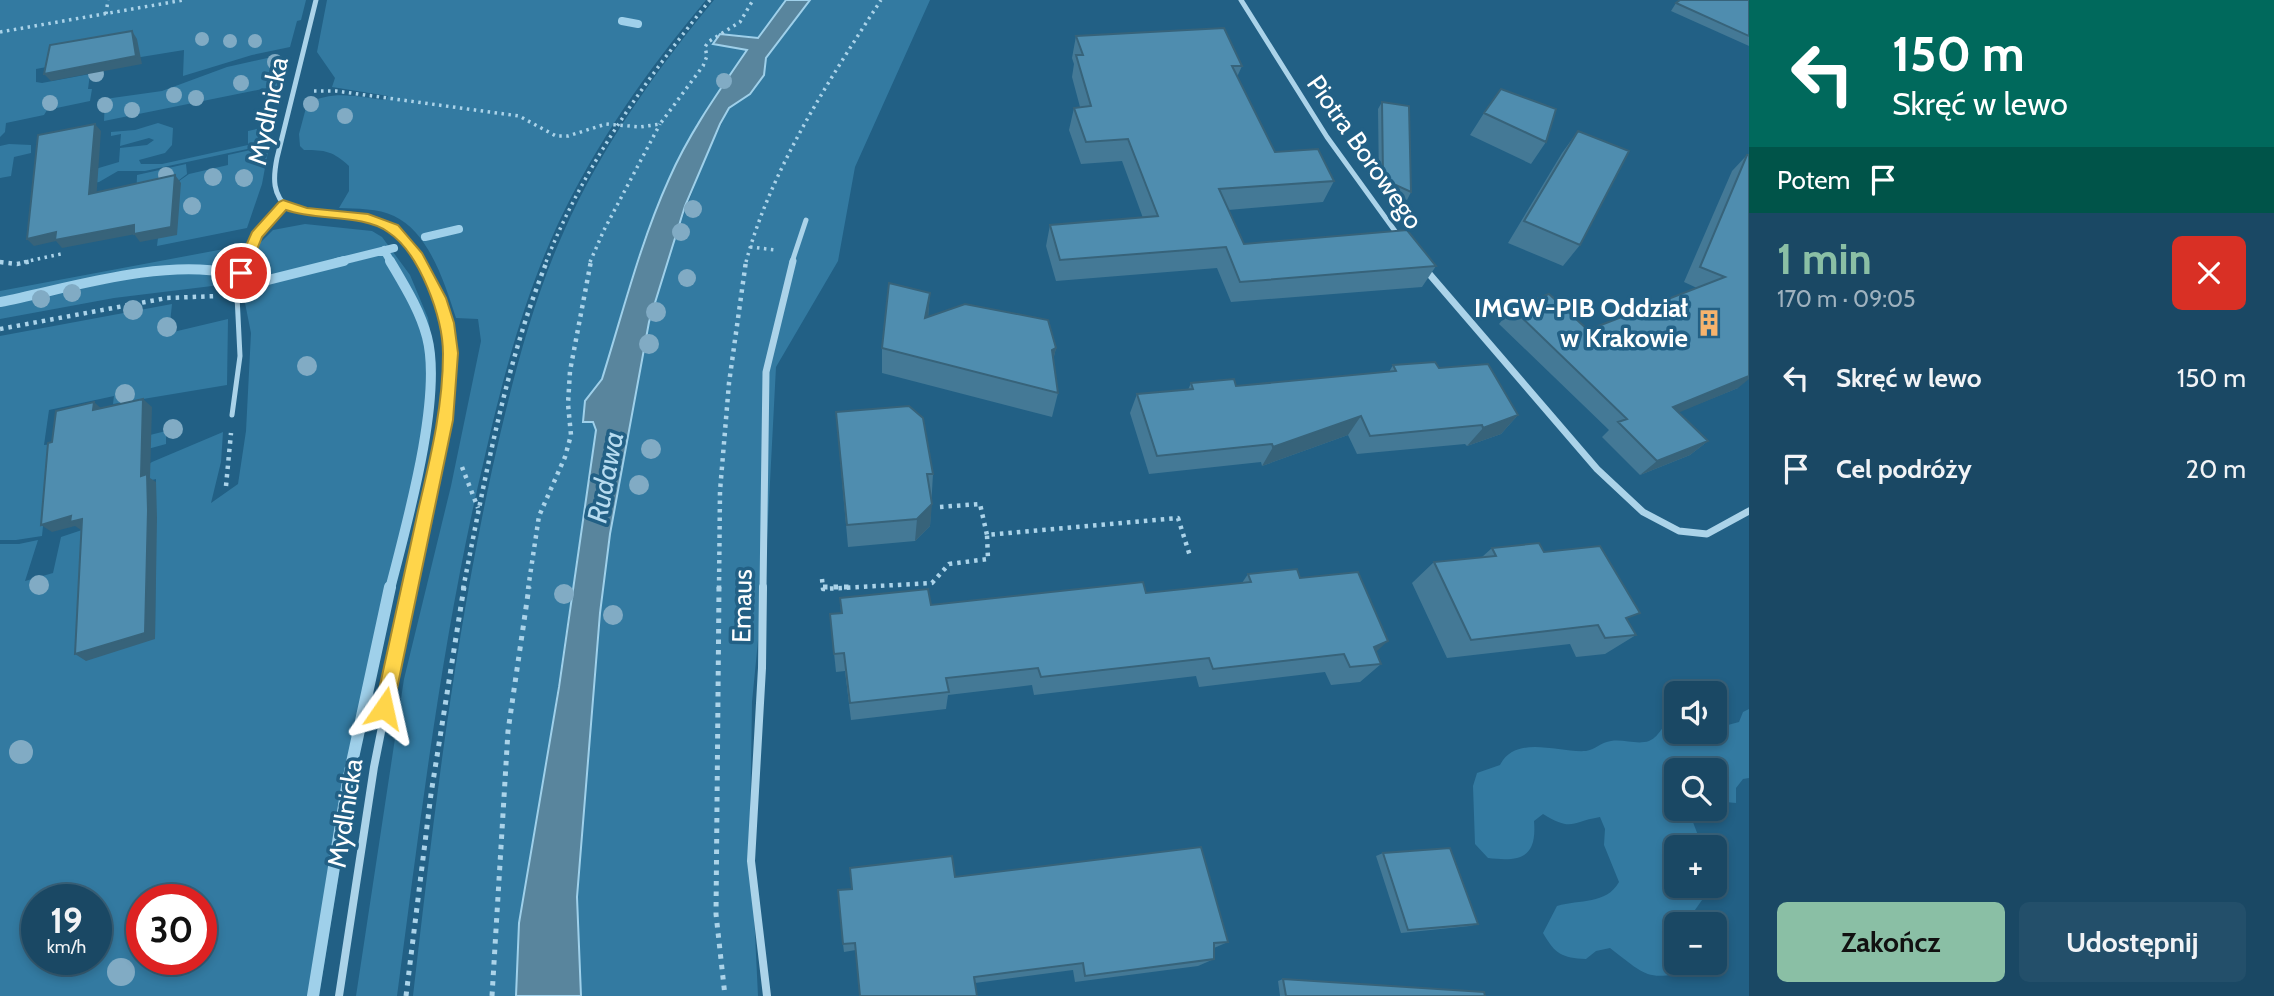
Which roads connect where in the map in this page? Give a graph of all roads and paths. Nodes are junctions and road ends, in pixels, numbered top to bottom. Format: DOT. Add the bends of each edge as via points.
graph roads {
  1 [pos="108,0"];
  2 [pos="184,0"];
  3 [pos="316,0"];
  4 [pos="710,0"];
  5 [pos="753,0"];
  6 [pos="1241,0"];
  7 [pos="106,14"];
  8 [pos="0,32"];
  9 [pos="292,92"];
  10 [pos="616,124"];
  11 [pos="660,124"];
  12 [pos="283,205"];
  13 [pos="806,220"];
  14 [pos="1404,244"];
  15 [pos="61,254"];
  16 [pos="0,262"];
  17 [pos="1422,264"];
  18 [pos="237,296"];
  19 [pos="0,329"];
  20 [pos="232,415"];
  21 [pos="226,486"];
  22 [pos="940,507"];
  23 [pos="1749,511"];
  24 [pos="987,535"];
  25 [pos="1190,556"];
  26 [pos="822,579"];
  27 [pos="339,996"];
  28 [pos="406,996"];
  29 [pos="492,996"];
  30 [pos="767,996"];
  1 -- 7 [label="path"];
  2 -- 7 [label="path"];
  3 -- 9 [label="street, Mydlnicka"];
  4 -- 10 [label="path"];
  5 -- 11 [label="path" via="738,24 709,40 703,66"];
  6 -- 14 [label="street, Piotra Borowego" via="1327,137"];
  7 -- 8 [label="path"];
  9 -- 10 [label="path" via="336,91 519,116 556,136"];
  9 -- 12 [label="street, Mydlnicka" via="274,177"];
  10 -- 11 [label="path"];
  10 -- 28 [label="path" via="550,254 500,414 470,548 434,764"];
  11 -- 29 [label="path" via="588,268 570,371 571,435 539,516 508,731"];
  12 -- 18 [label="lane" via="256,235"];
  12 -- 27 [label="street, Mydlnicka" via="368,218 402,236 426,268 439,298 450,353 442,442 377,744"];
  13 -- 30 [label="street, Emaus" via="766,372 762,668 751,861"];
  15 -- 16 [label="path" via="17,264"];
  17 -- 23 [label="street, Piotra Borowego" via="1597,469 1643,512 1679,531 1707,534"];
  18 -- 19 [label="path" via="167,298"];
  18 -- 20 [label="lane" via="240,356"];
  20 -- 21 [label="path"];
  22 -- 24 [label="path" via="980,504"];
  24 -- 25 [label="path" via="1178,518"];
  24 -- 26 [label="path" via="988,559 949,564 932,583 823,589"];
}
